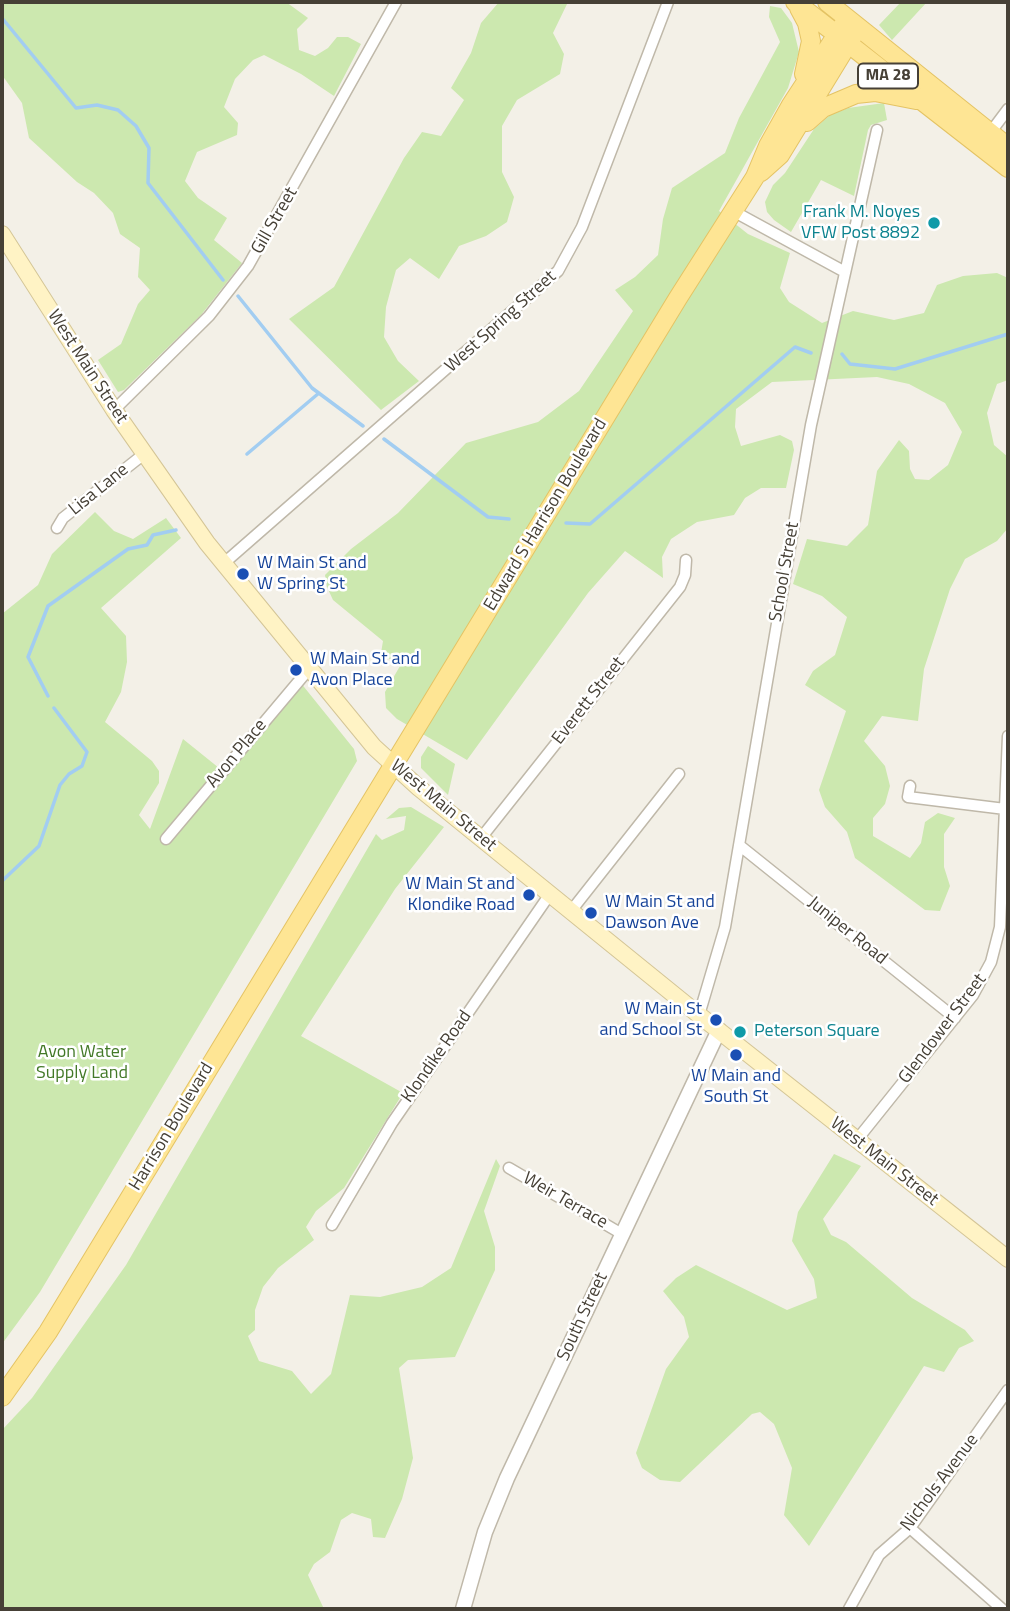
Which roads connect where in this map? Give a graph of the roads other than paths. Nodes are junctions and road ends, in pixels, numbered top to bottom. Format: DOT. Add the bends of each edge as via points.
graph roads {
  1 [pos="396,2"];
  2 [pos="668,2"];
  3 [pos="795,2"];
  4 [pos="827,2"];
  5 [pos="853,23"];
  6 [pos="841,38"];
  7 [pos="920,102"];
  8 [pos="792,105"];
  9 [pos="1008,109"];
  10 [pos="877,130"];
  11 [pos="990,133"];
  12 [pos="1008,147"];
  13 [pos="780,155"];
  14 [pos="1008,168"];
  15 [pos="755,177"];
  16 [pos="733,211"];
  17 [pos="2,234"];
  18 [pos="8,256"];
  19 [pos="845,272"];
  20 [pos="114,410"];
  21 [pos="144,454"];
  22 [pos="57,528"];
  23 [pos="686,560"];
  24 [pos="223,565"];
  25 [pos="309,669"];
  26 [pos="1008,736"];
  27 [pos="394,767"];
  28 [pos="679,774"];
  29 [pos="910,786"];
  30 [pos="1005,809"];
  31 [pos="481,838"];
  32 [pos="166,839"];
  33 [pos="739,845"];
  34 [pos="340,855"];
  35 [pos="550,894"];
  36 [pos="571,911"];
  37 [pos="699,1015"];
  38 [pos="955,1018"];
  39 [pos="719,1030"];
  40 [pos="856,1141"];
  41 [pos="509,1168"];
  42 [pos="332,1225"];
  43 [pos="622,1234"];
  44 [pos="1008,1259"];
  45 [pos="1008,1390"];
  46 [pos="2,1398"];
  47 [pos="911,1528"];
  48 [pos="463,1609"];
  49 [pos="849,1609"];
  50 [pos="1002,1609"];
  1 -- 20 [label="street, Gill Street" via="248,266 209,316"];
  2 -- 24 [label="street, West Spring Street" via="582,227 558,271"];
  3 -- 6 [label="main road, MA 28"];
  3 -- 8 [label="main road" via="811,41 807,68"];
  4 -- 5 [label="main road, MA 28"];
  5 -- 6 [label="main road, Edward S Harrison Boulevard"];
  5 -- 11 [label="main road, MA 28"];
  6 -- 7 [label="main road, MA 28"];
  6 -- 8 [label="main road, Edward S Harrison Boulevard"];
  6 -- 13 [label="main road, Edward S Harrison Boulevard"];
  7 -- 13 [label="main road" via="875,92 838,99 814,115"];
  7 -- 14 [label="main road, MA 28"];
  8 -- 15 [label="main road, Edward S Harrison Boulevard"];
  9 -- 11 [label="street"];
  10 -- 19 [label="street, School Street"];
  11 -- 12 [label="main road, MA 28"];
  13 -- 15 [label="main road, Edward S Harrison Boulevard"];
  15 -- 16 [label="main road, Edward S Harrison Boulevard"];
  16 -- 19 [label="street"];
  16 -- 27 [label="main road, Edward S Harrison Boulevard"];
  17 -- 18 [label="main road, West Main Street"];
  18 -- 20 [label="main road, West Main Street"];
  19 -- 33 [label="street, School Street" via="787,558"];
  20 -- 21 [label="main road, West Main Street"];
  21 -- 22 [label="street, Lisa Lane" via="63,518"];
  21 -- 24 [label="main road, West Main Street"];
  23 -- 31 [label="street, Everett Street" via="680,587"];
  24 -- 25 [label="main road, West Main Street"];
  25 -- 27 [label="main road, West Main Street"];
  25 -- 32 [label="street, Avon Place"];
  26 -- 30 [label="street, Glendower Street"];
  27 -- 31 [label="main road, West Main Street"];
  27 -- 34 [label="main road, Edward S Harrison Boulevard"];
  28 -- 36 [label="street"];
  29 -- 30 [label="street" via="908,797"];
  30 -- 38 [label="street, Glendower Street" via="997,946 983,978"];
  31 -- 35 [label="main road, West Main Street"];
  33 -- 37 [label="street, School Street" via="721,949"];
  33 -- 38 [label="street, Juniper Road"];
  34 -- 46 [label="main road, Harrison Boulevard" via="48,1332"];
  35 -- 36 [label="main road, West Main Street"];
  35 -- 42 [label="street, Klondike Road" via="392,1122"];
  36 -- 37 [label="main road, West Main Street"];
  37 -- 39 [label="main road, West Main Street"];
  38 -- 40 [label="street, Glendower Street"];
  39 -- 40 [label="main road, West Main Street"];
  39 -- 43 [label="street, South Street"];
  40 -- 44 [label="main road, West Main Street"];
  41 -- 43 [label="street, Weir Terrace"];
  43 -- 48 [label="street, South Street" via="491,1514"];
  45 -- 47 [label="street, Nichols Avenue"];
  47 -- 49 [label="street, Nichols Avenue" via="879,1555"];
  47 -- 50 [label="street"];
}
